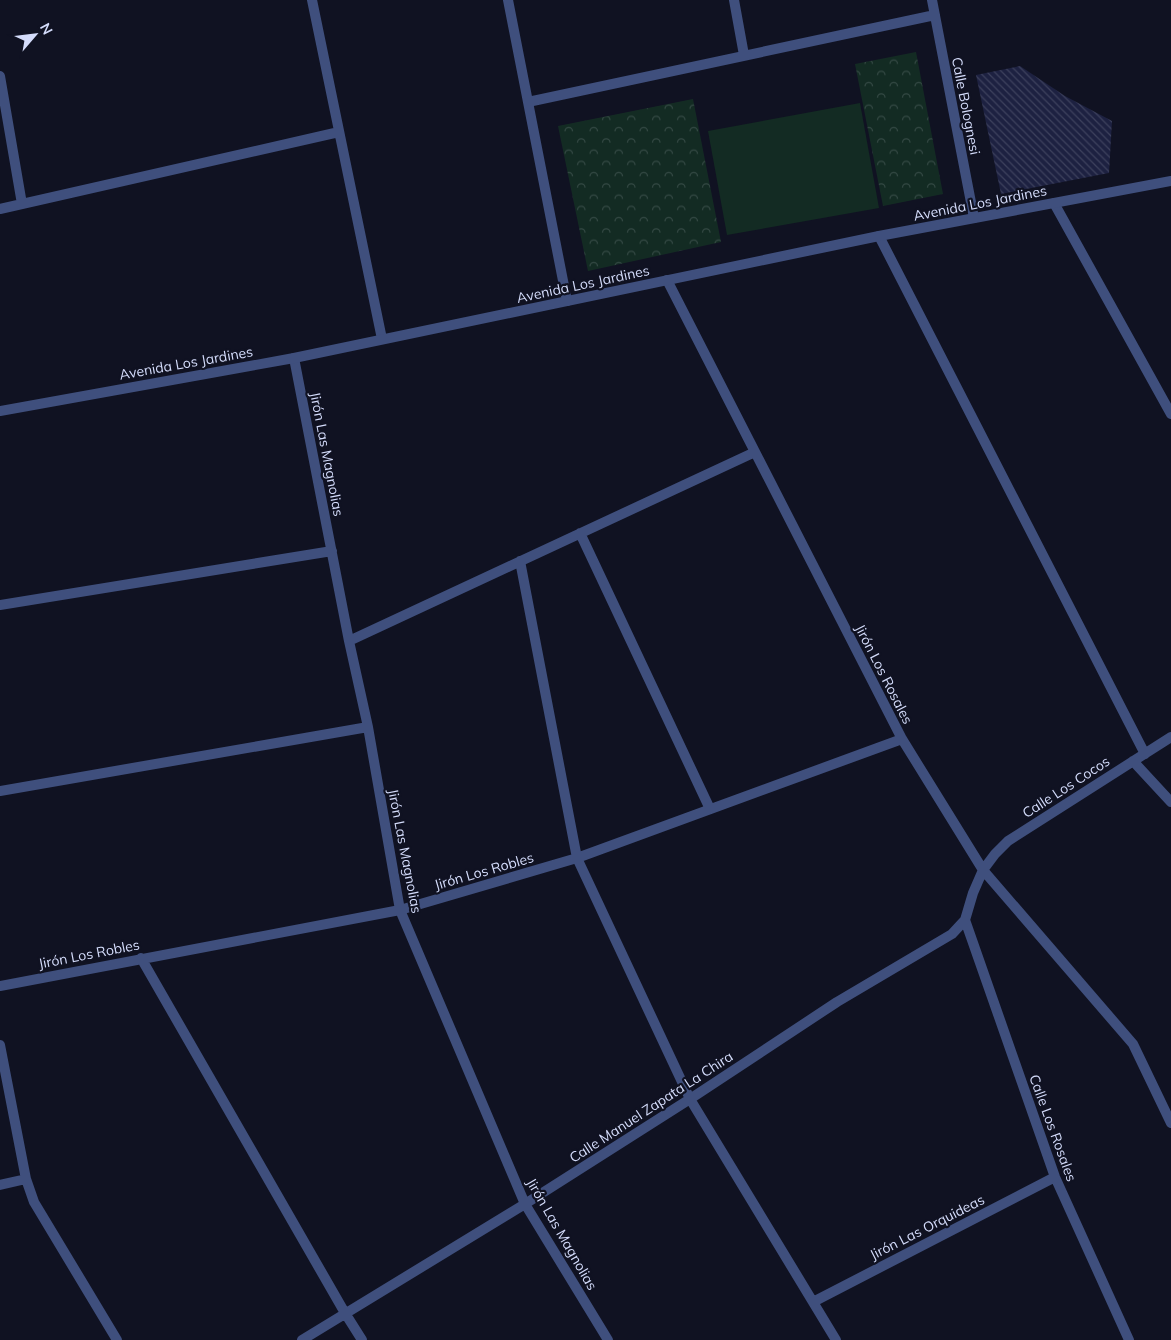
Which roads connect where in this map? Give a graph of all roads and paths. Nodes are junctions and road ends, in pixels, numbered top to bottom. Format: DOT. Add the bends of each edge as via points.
graph roads {
  1 [pos="312,0"];
  2 [pos="508,0"];
  3 [pos="734,0"];
  4 [pos="932,0"];
  5 [pos="935,15"];
  6 [pos="744,55"];
  7 [pos="0,76"];
  8 [pos="528,102"];
  9 [pos="339,132"];
  10 [pos="1171,181"];
  11 [pos="1054,203"];
  12 [pos="22,204"];
  13 [pos="0,208"];
  14 [pos="974,218"];
  15 [pos="879,236"];
  16 [pos="667,280"];
  17 [pos="567,301"];
  18 [pos="382,339"];
  19 [pos="294,358"];
  20 [pos="0,410"];
  21 [pos="1171,414"];
  22 [pos="755,452"];
  23 [pos="580,533"];
  24 [pos="332,551"];
  25 [pos="520,561"];
  26 [pos="0,605"];
  27 [pos="349,641"];
  28 [pos="368,727"];
  29 [pos="1171,737"];
  30 [pos="902,739"];
  31 [pos="1145,754"];
  32 [pos="1133,761"];
  33 [pos="0,791"];
  34 [pos="1171,802"];
  35 [pos="710,809"];
  36 [pos="577,858"];
  37 [pos="983,870"];
  38 [pos="400,910"];
  39 [pos="965,920"];
  40 [pos="141,958"];
  41 [pos="0,986"];
  42 [pos="0,1045"];
  43 [pos="690,1099"];
  44 [pos="1171,1123"];
  45 [pos="1054,1177"];
  46 [pos="26,1179"];
  47 [pos="0,1185"];
  48 [pos="525,1204"];
  49 [pos="813,1302"];
  50 [pos="345,1313"];
  51 [pos="117,1340"];
  52 [pos="302,1340"];
  53 [pos="362,1340"];
  54 [pos="608,1340"];
  55 [pos="836,1340"];
  56 [pos="1129,1340"];
  1 -- 9 [label="street"];
  2 -- 8 [label="street"];
  3 -- 6 [label="street"];
  4 -- 5 [label="street, Calle Bolognesi"];
  5 -- 6 [label="street"];
  5 -- 14 [label="street, Calle Bolognesi"];
  6 -- 8 [label="street"];
  7 -- 12 [label="street"];
  8 -- 17 [label="street"];
  9 -- 12 [label="street"];
  9 -- 18 [label="street"];
  10 -- 11 [label="street, Avenida Los Jardines"];
  11 -- 14 [label="street, Avenida Los Jardines"];
  11 -- 21 [label="street"];
  12 -- 13 [label="street"];
  14 -- 15 [label="street, Avenida Los Jardines"];
  15 -- 16 [label="street, Avenida Los Jardines"];
  15 -- 31 [label="street"];
  16 -- 17 [label="street, Avenida Los Jardines"];
  16 -- 22 [label="street, Jirón Los Rosales"];
  17 -- 18 [label="street, Avenida Los Jardines"];
  18 -- 19 [label="street, Avenida Los Jardines"];
  19 -- 20 [label="street, Avenida Los Jardines"];
  19 -- 24 [label="street, Jirón Las Magnolias"];
  22 -- 23 [label="street"];
  22 -- 30 [label="street, Jirón Los Rosales"];
  23 -- 25 [label="street"];
  23 -- 35 [label="street"];
  24 -- 26 [label="street"];
  24 -- 27 [label="street, Jirón Las Magnolias"];
  25 -- 27 [label="street"];
  25 -- 36 [label="street"];
  27 -- 28 [label="street, Jirón Las Magnolias"];
  28 -- 33 [label="street"];
  28 -- 38 [label="street, Jirón Las Magnolias"];
  29 -- 31 [label="street, Calle Los Cocos"];
  30 -- 35 [label="street, Jirón Los Robles"];
  30 -- 37 [label="street, Jirón Los Rosales"];
  31 -- 32 [label="street, Calle Los Cocos"];
  32 -- 34 [label="street"];
  32 -- 37 [label="street, Calle Los Cocos" via="1008,841"];
  35 -- 36 [label="street, Jirón Los Robles"];
  36 -- 38 [label="street, Jirón Los Robles"];
  36 -- 43 [label="street"];
  37 -- 39 [label="street"];
  37 -- 44 [label="street, Jirón Los Rosales" via="1133,1044"];
  38 -- 40 [label="street, Jirón Los Robles"];
  38 -- 48 [label="street, Jirón Las Magnolias"];
  39 -- 43 [label="street, Calle Manuel Zapata La Chira" via="952,934 837,1002"];
  39 -- 45 [label="street, Calle Los Rosales"];
  40 -- 41 [label="street, Jirón Los Robles"];
  40 -- 50 [label="street"];
  42 -- 46 [label="street"];
  43 -- 48 [label="street, Calle Manuel Zapata La Chira"];
  43 -- 49 [label="street"];
  45 -- 49 [label="street, Jirón Las Orquideas"];
  45 -- 56 [label="street, Calle Los Rosales"];
  46 -- 47 [label="street"];
  46 -- 51 [label="street" via="34,1202"];
  48 -- 50 [label="street, Calle Manuel Zapata La Chira"];
  48 -- 54 [label="street, Jirón Las Magnolias"];
  49 -- 55 [label="street"];
  50 -- 52 [label="street, Calle Manuel Zapata La Chira"];
  50 -- 53 [label="street"];
}
